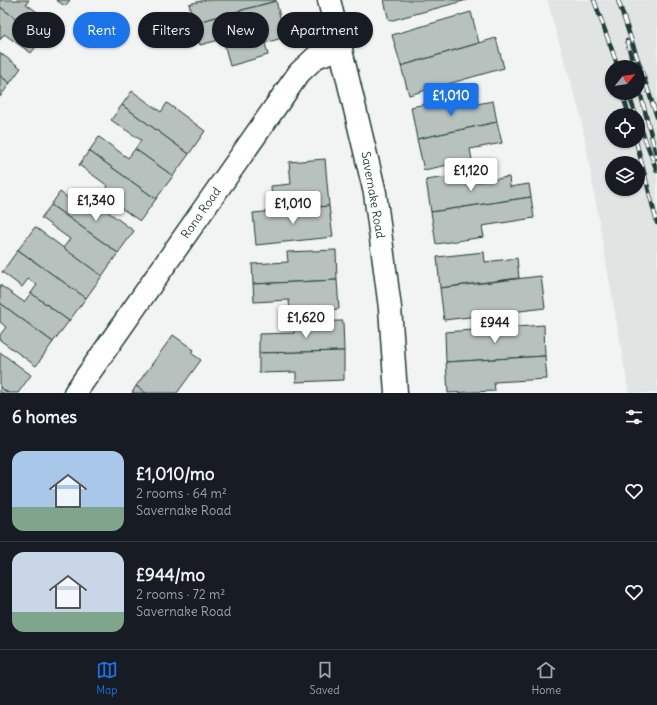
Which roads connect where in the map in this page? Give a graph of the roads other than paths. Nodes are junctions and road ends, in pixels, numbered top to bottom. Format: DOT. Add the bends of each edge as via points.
graph roads {
  1 [pos="329,0"];
  2 [pos="332,12"];
  3 [pos="341,48"];
  4 [pos="75,393"];
  5 [pos="396,393"];
  1 -- 2 [label="street, Savernake Road"];
  3 -- 4 [label="street, Rona Road" via="316,57 299,73"];
  3 -- 5 [label="street, Savernake Road" via="375,193 390,308"];
}
